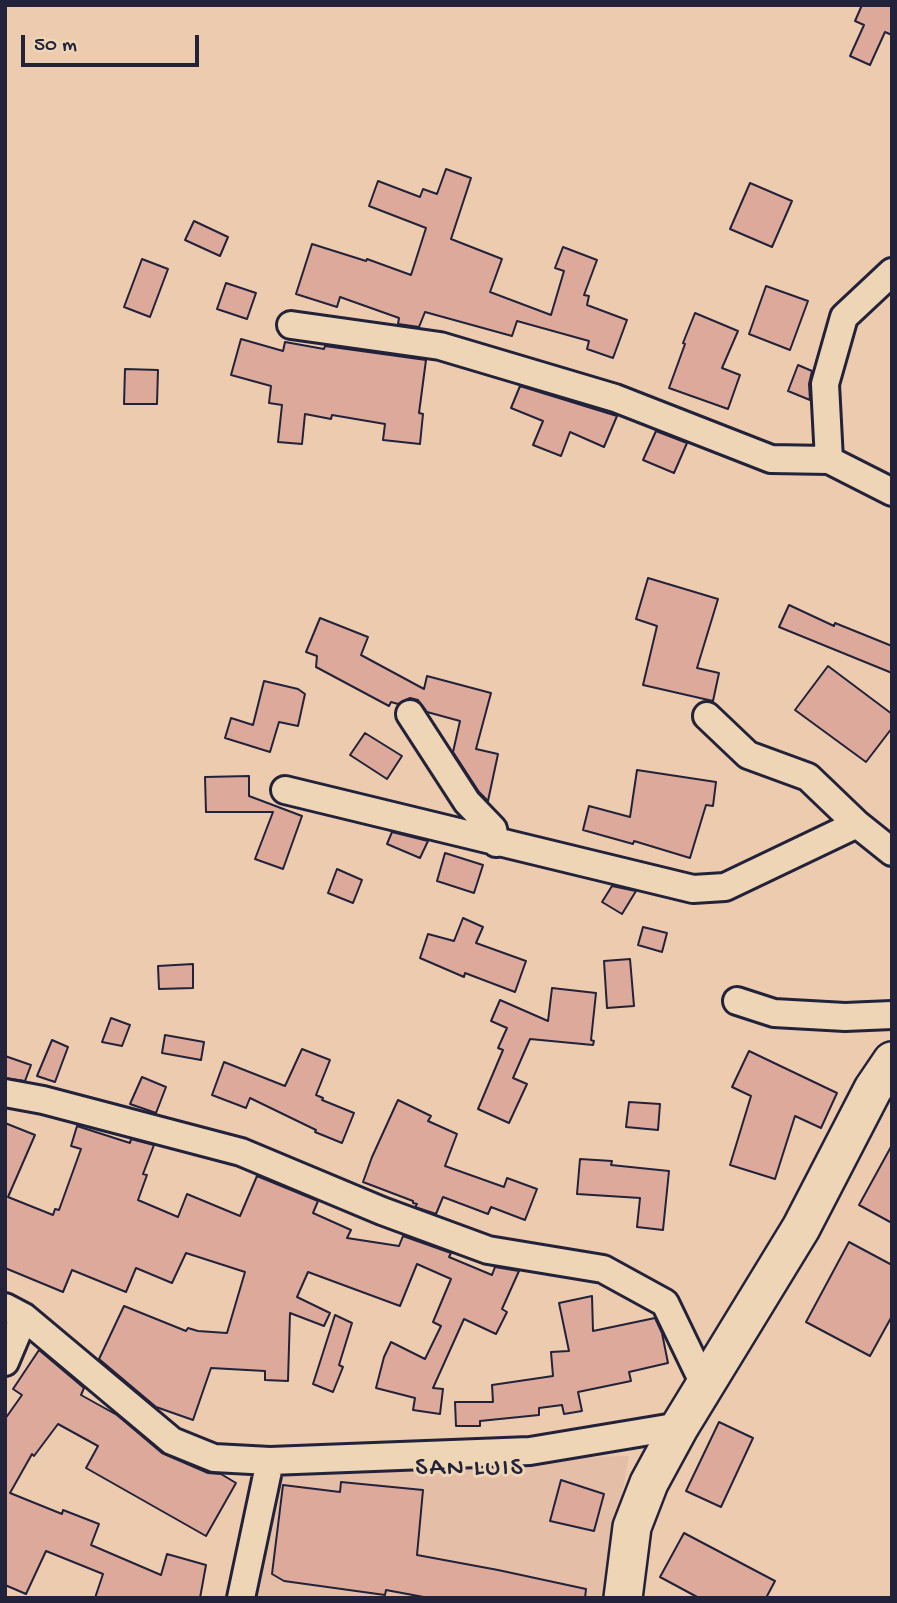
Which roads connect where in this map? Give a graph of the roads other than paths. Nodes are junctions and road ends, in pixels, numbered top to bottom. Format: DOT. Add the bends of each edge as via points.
graph roads {
  1 [pos="892,272"];
  2 [pos="291,325"];
  3 [pos="829,460"];
  4 [pos="892,492"];
  5 [pos="410,714"];
  6 [pos="707,716"];
  7 [pos="285,790"];
  8 [pos="857,824"];
  9 [pos="496,843"];
  10 [pos="892,852"];
  11 [pos="737,1001"];
  12 [pos="892,1015"];
  13 [pos="892,1061"];
  14 [pos="5,1093"];
  15 [pos="15,1312"];
  16 [pos="5,1362"];
  17 [pos="705,1386"];
  18 [pos="680,1426"];
  19 [pos="270,1461"];
  20 [pos="241,1598"];
  21 [pos="623,1598"];
  1 -- 3 [label="street" via="844,317 825,384"];
  2 -- 3 [label="street" via="440,346 615,398 771,459"];
  3 -- 4 [label="street"];
  5 -- 9 [label="street" via="467,802 493,829"];
  6 -- 8 [label="street" via="748,755 808,777"];
  7 -- 9 [label="street"];
  8 -- 9 [label="street" via="725,887 693,889"];
  8 -- 10 [label="street"];
  11 -- 12 [label="street" via="774,1013"];
  13 -- 17 [label="street" via="801,1228"];
  14 -- 17 [label="street" via="241,1152 382,1212 488,1250 603,1269 665,1303"];
  15 -- 16 [label="street"];
  15 -- 19 [label="street" via="172,1441 214,1458"];
  17 -- 18 [label="street"];
  18 -- 19 [label="street" via="530,1451"];
  18 -- 21 [label="street" via="649,1483 632,1527"];
  19 -- 20 [label="street"];
}
